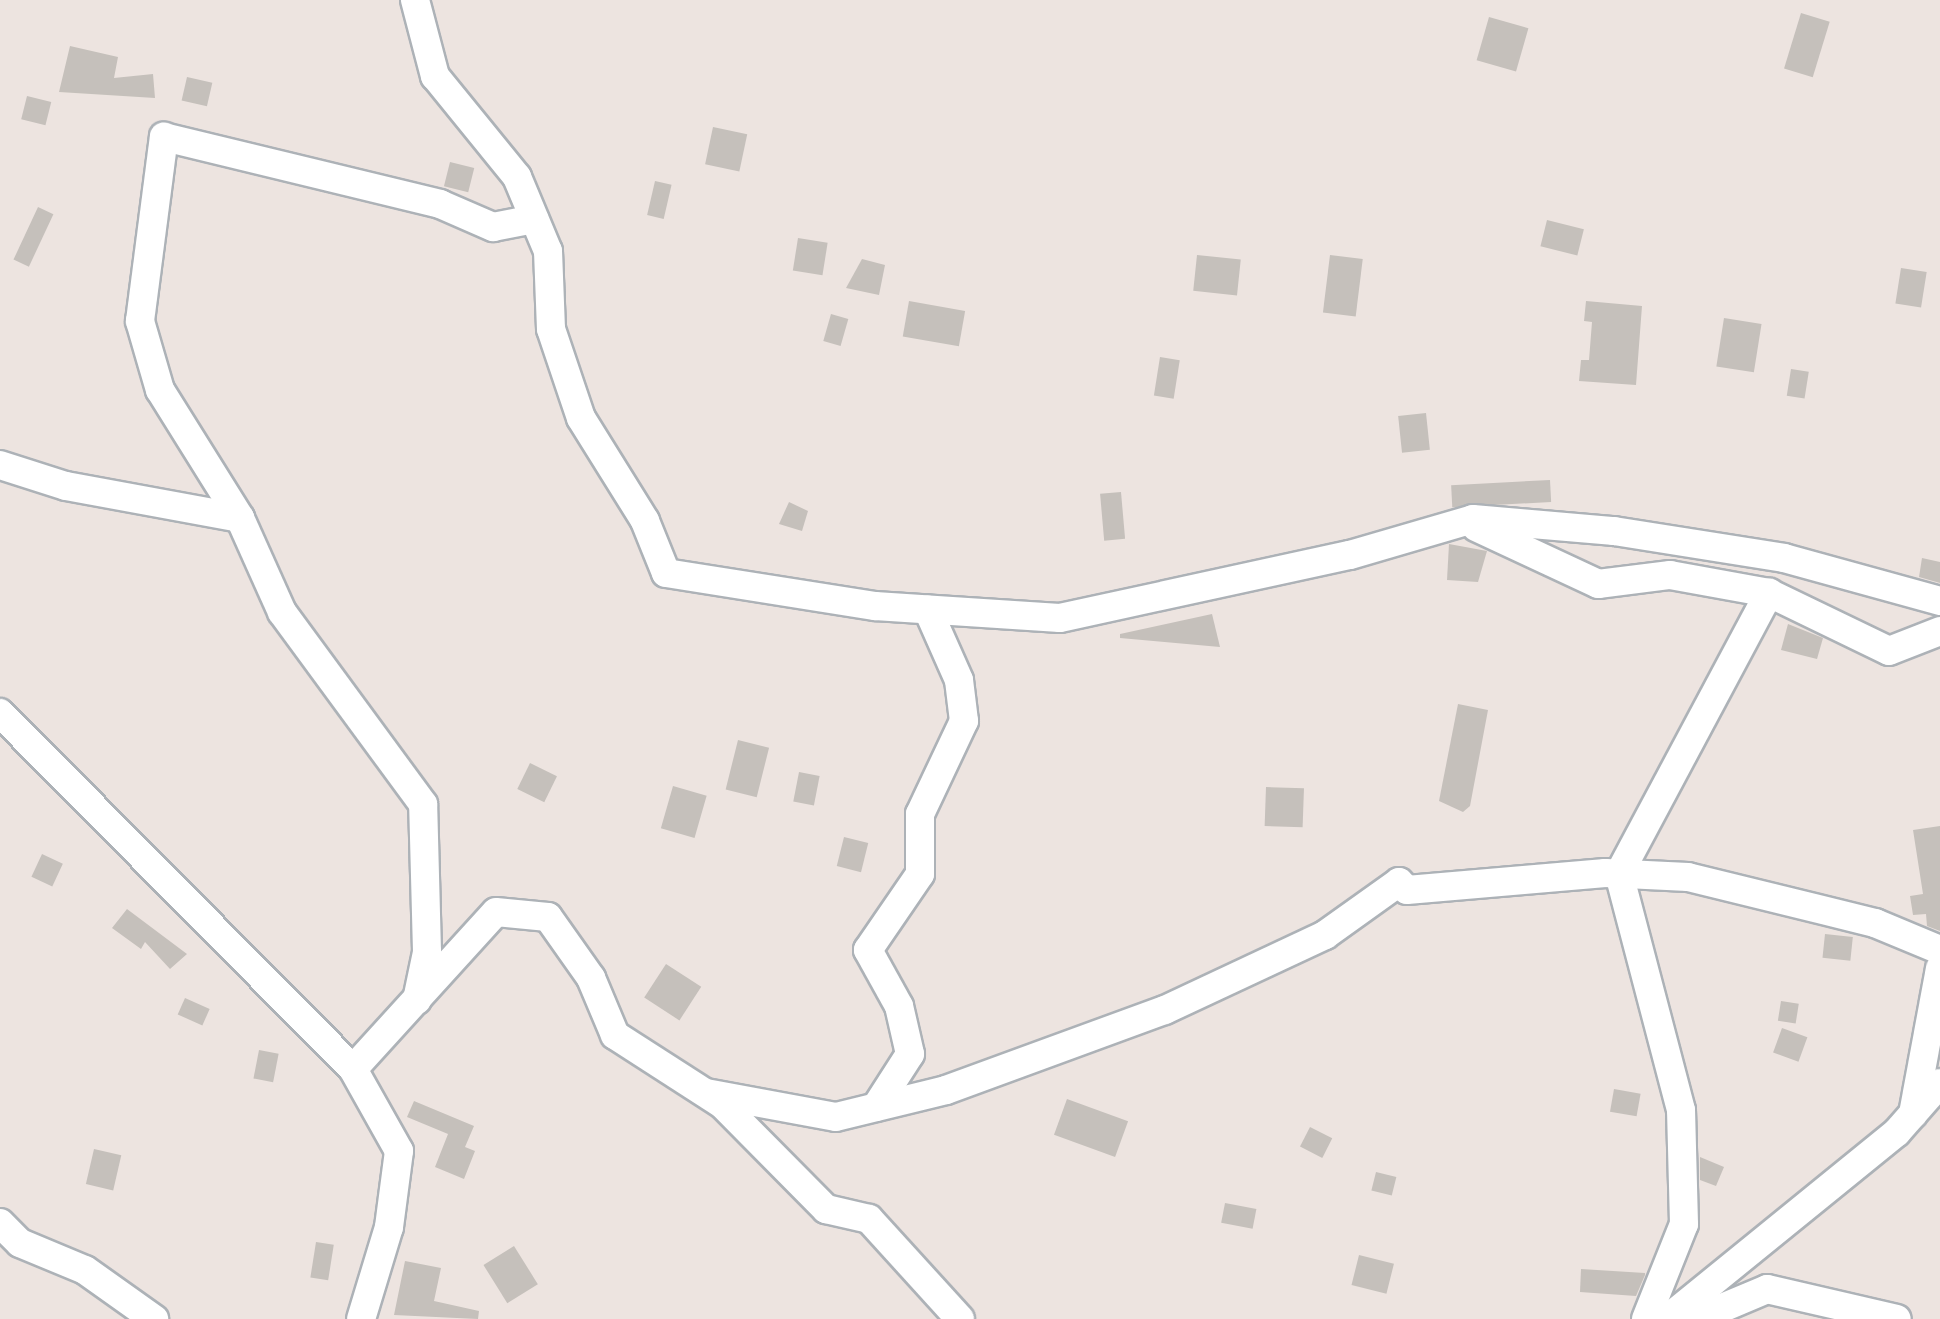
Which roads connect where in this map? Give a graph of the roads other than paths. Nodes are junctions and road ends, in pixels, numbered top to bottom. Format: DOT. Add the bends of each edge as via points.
graph roads {
  1 [pos="415,0"];
  2 [pos="534,219"];
  3 [pos="0,465"];
  4 [pos="240,518"];
  5 [pos="1465,522"];
  6 [pos="1769,593"];
  7 [pos="1940,601"];
  8 [pos="928,610"];
  9 [pos="1940,630"];
  10 [pos="0,714"];
  11 [pos="1619,874"];
  12 [pos="1940,950"];
  13 [pos="1940,968"];
  14 [pos="417,1000"];
  15 [pos="353,1069"];
  16 [pos="1940,1083"];
  17 [pos="706,1093"];
  18 [pos="876,1107"];
  19 [pos="1913,1114"];
  20 [pos="0,1224"];
  21 [pos="154,1319"];
  22 [pos="361,1319"];
  23 [pos="960,1319"];
  24 [pos="1646,1319"];
  25 [pos="1667,1319"];
  26 [pos="1696,1319"];
  27 [pos="1897,1319"];
  1 -- 2 [label="street" via="435,76 517,177"];
  2 -- 4 [label="street" via="493,227 440,204 164,137 140,321 160,390"];
  2 -- 8 [label="street" via="548,251 550,328 581,418 645,521 666,573"];
  3 -- 4 [label="street" via="66,486"];
  4 -- 14 [label="street" via="282,612 423,804 427,952"];
  5 -- 6 [label="street" via="1598,584 1670,574"];
  5 -- 7 [label="street" via="1614,531 1784,558"];
  5 -- 8 [label="street" via="1060,618"];
  6 -- 9 [label="street" via="1889,651"];
  6 -- 11 [label="street"];
  8 -- 18 [label="street" via="960,680 964,721 920,814 920,874 868,950 899,1006 910,1054"];
  10 -- 15 [label="street"];
  11 -- 12 [label="street" via="1688,877 1874,924"];
  11 -- 18 [label="street" via="1406,890 1399,882 1325,935 1164,1010 946,1090"];
  11 -- 24 [label="street" via="1681,1110 1684,1224"];
  13 -- 19 [label="street"];
  14 -- 15 [label="street"];
  14 -- 17 [label="street" via="496,912 548,917 592,978 615,1035"];
  15 -- 22 [label="street" via="399,1151 389,1227"];
  16 -- 19 [label="street"];
  17 -- 18 [label="street" via="836,1117"];
  17 -- 23 [label="street" via="826,1209 869,1219"];
  19 -- 25 [label="street"];
  20 -- 21 [label="street" via="20,1244 85,1270"];
  26 -- 27 [label="street" via="1768,1289"];
}
